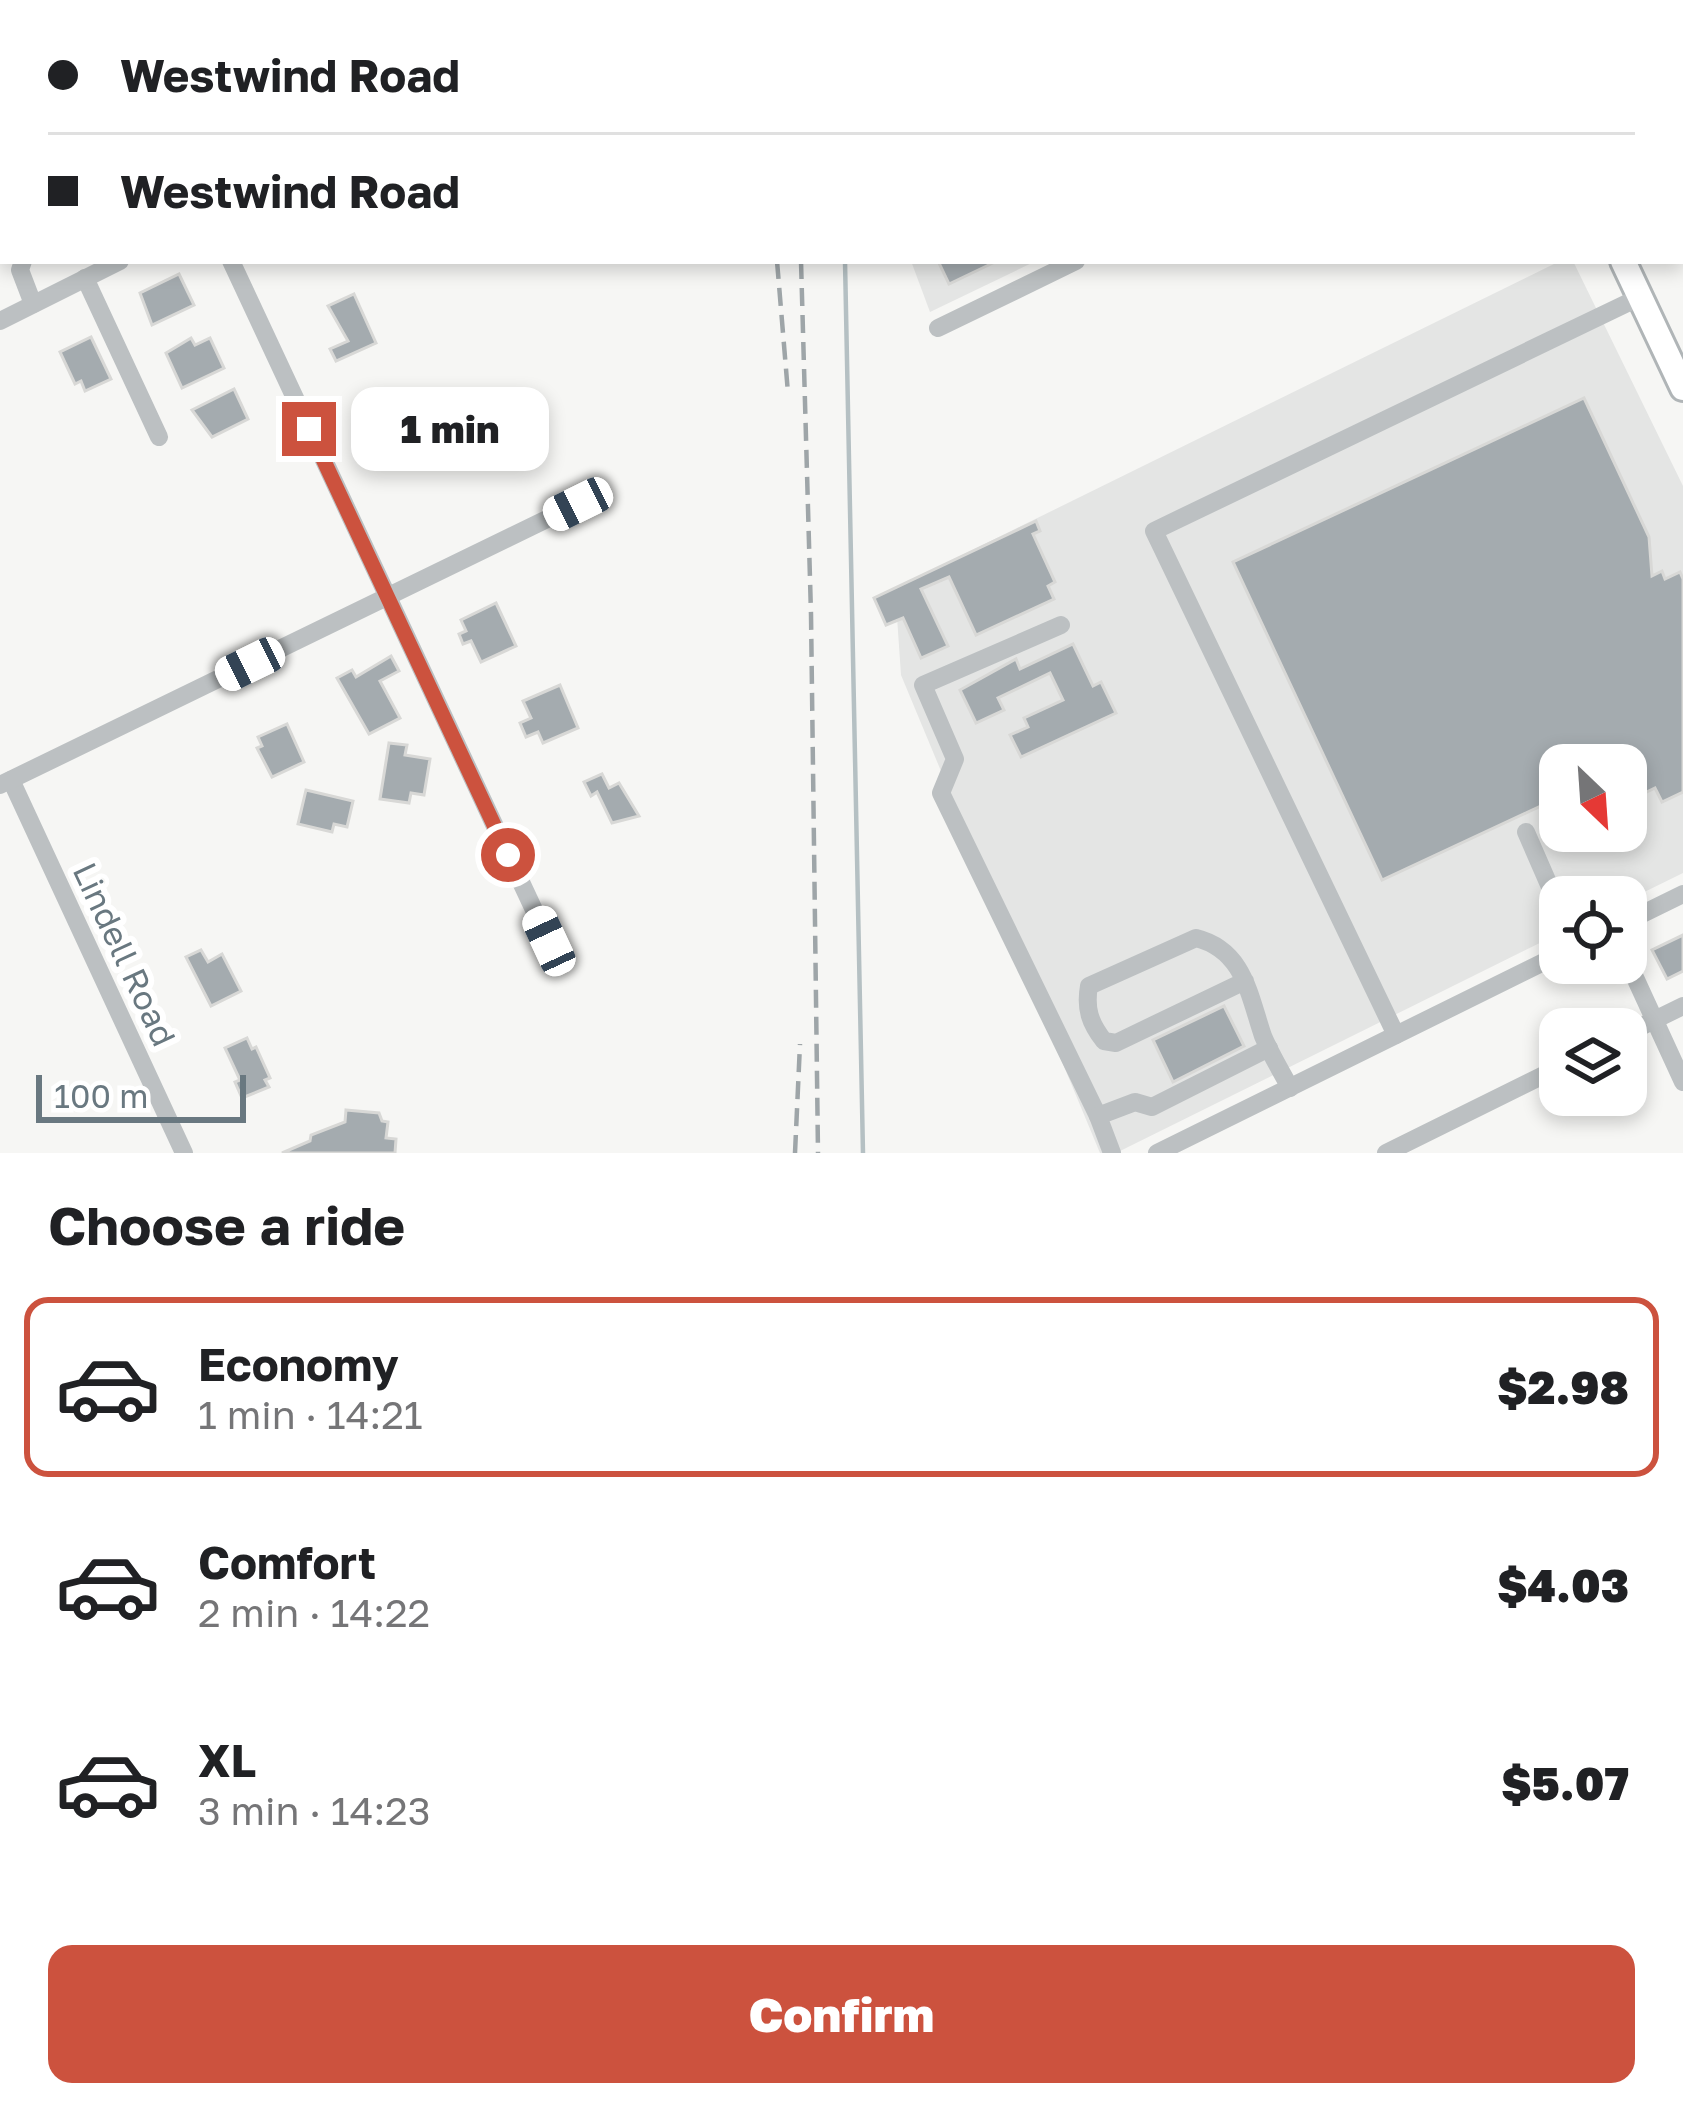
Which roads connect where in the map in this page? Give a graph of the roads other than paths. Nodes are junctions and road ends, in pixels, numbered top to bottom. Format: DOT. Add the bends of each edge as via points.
graph roads {
  1 [pos="22,264"];
  2 [pos="114,264"];
  3 [pos="232,264"];
  4 [pos="1024,264"];
  5 [pos="1070,264"];
  6 [pos="1624,264"];
  7 [pos="86,278"];
  8 [pos="1032,282"];
  9 [pos="1640,297"];
  10 [pos="33,304"];
  11 [pos="0,321"];
  12 [pos="938,328"];
  13 [pos="1683,388"];
  14 [pos="159,437"];
  15 [pos="578,504"];
  16 [pos="387,597"];
  17 [pos="1060,625"];
  18 [pos="5,783"];
  19 [pos="1526,832"];
  20 [pos="1545,876"];
  21 [pos="1683,894"];
  22 [pos="1647,912"];
  23 [pos="549,941"];
  24 [pos="1539,965"];
  25 [pos="1245,981"];
  26 [pos="1638,984"];
  27 [pos="1683,1006"];
  28 [pos="1654,1020"];
  29 [pos="1647,1024"];
  30 [pos="1396,1035"];
  31 [pos="1270,1048"];
  32 [pos="1539,1077"];
  33 [pos="1683,1082"];
  34 [pos="1289,1088"];
  35 [pos="1098,1117"];
  36 [pos="1197,1144"];
  37 [pos="184,1153"];
  38 [pos="1112,1153"];
  39 [pos="1157,1153"];
  40 [pos="1386,1153"];
  1 -- 10 [label="street"];
  2 -- 7 [label="street"];
  3 -- 16 [label="street"];
  4 -- 8 [label="street"];
  5 -- 8 [label="street"];
  6 -- 9 [label="main road"];
  7 -- 10 [label="street"];
  7 -- 14 [label="street"];
  8 -- 12 [label="street"];
  9 -- 13 [label="main road"];
  9 -- 30 [label="street" via="1154,531"];
  10 -- 11 [label="street"];
  15 -- 16 [label="street"];
  16 -- 18 [label="street"];
  16 -- 23 [label="street"];
  17 -- 35 [label="street" via="923,685 956,759 941,793"];
  18 -- 37 [label="street, Lindell Road"];
  19 -- 20 [label="street"];
  21 -- 22 [label="street"];
  24 -- 30 [label="street"];
  25 -- 25 [label="street" via="1225,951 1196,938 1089,986 1086,1003 1093,1027 1116,1043"];
  25 -- 31 [label="street"];
  26 -- 28 [label="street"];
  27 -- 28 [label="street"];
  28 -- 29 [label="street"];
  28 -- 33 [label="street"];
  30 -- 34 [label="street"];
  31 -- 34 [label="street"];
  31 -- 35 [label="street" via="1152,1107 1135,1102"];
  32 -- 40 [label="street"];
  34 -- 36 [label="street"];
  35 -- 38 [label="street"];
  36 -- 39 [label="street"];
}
